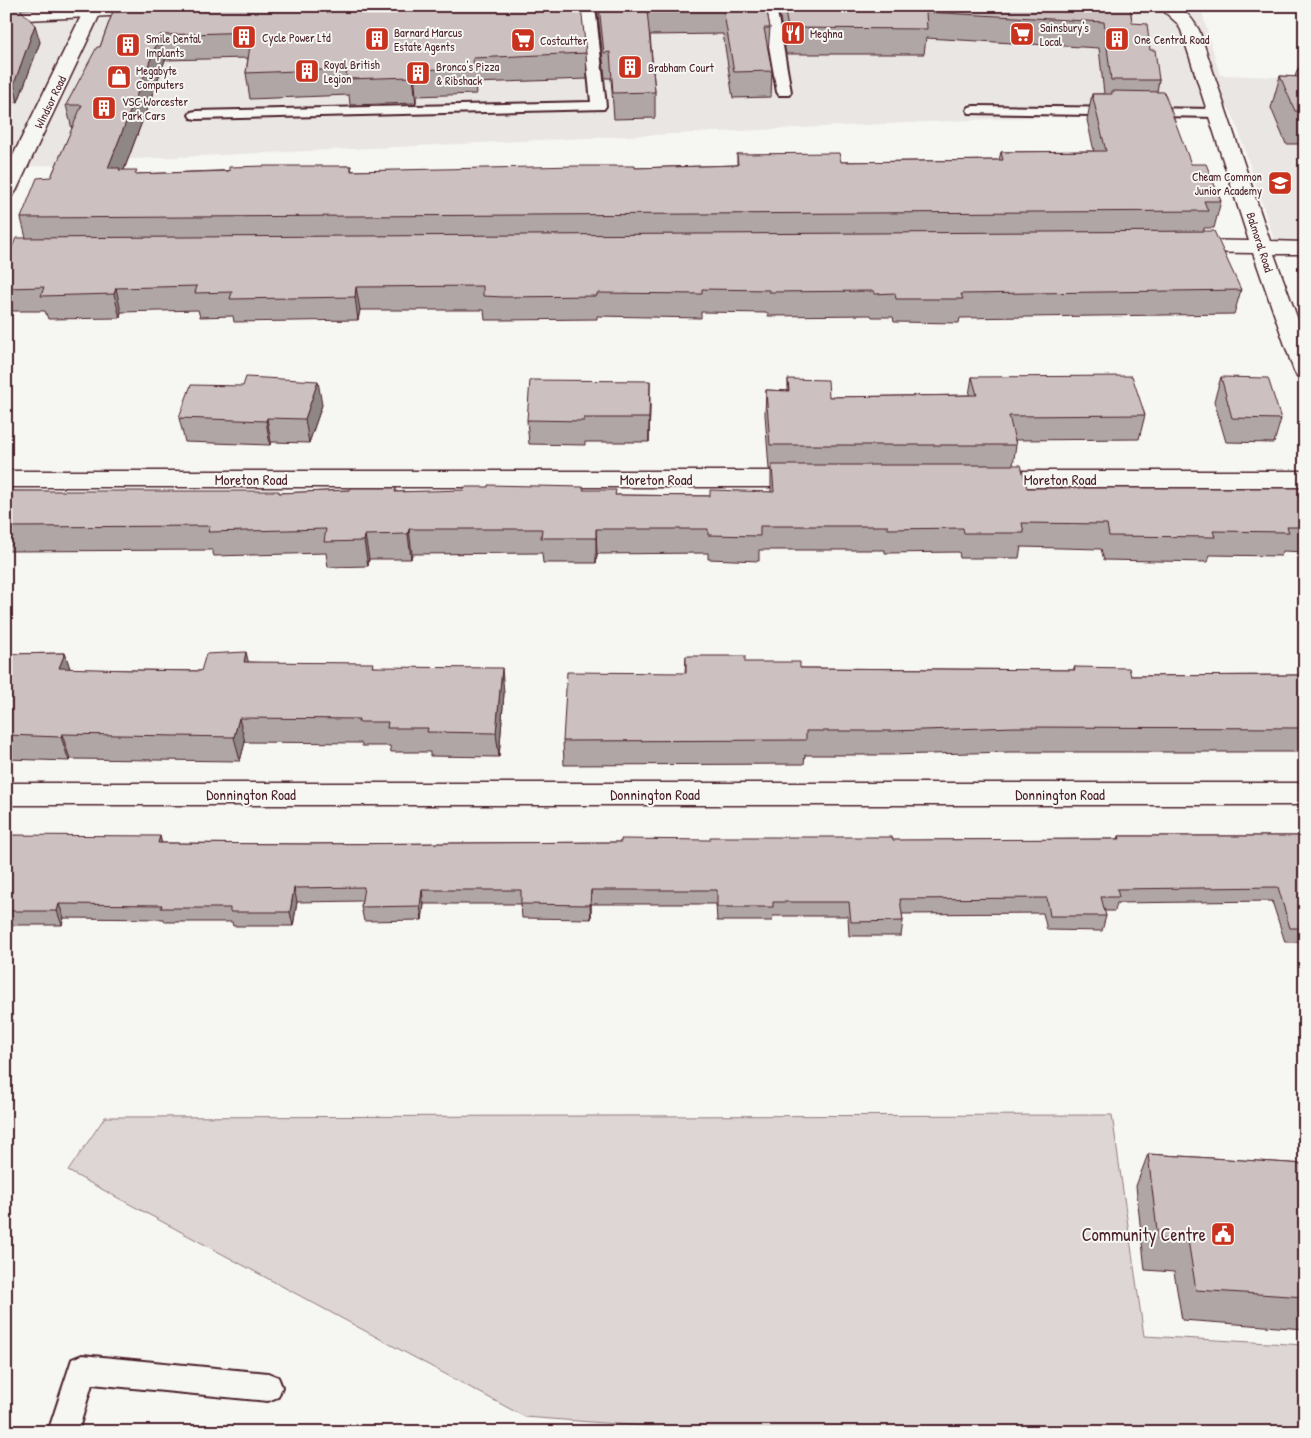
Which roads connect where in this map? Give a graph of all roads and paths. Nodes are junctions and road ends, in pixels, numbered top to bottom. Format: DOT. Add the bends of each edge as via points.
graph roads {
  1 [pos="588,6"];
  2 [pos="769,6"];
  3 [pos="1166,6"];
  4 [pos="114,8"];
  5 [pos="169,9"];
  6 [pos="92,12"];
  7 [pos="6,16"];
  8 [pos="784,92"];
  9 [pos="974,110"];
  10 [pos="1219,113"];
  11 [pos="196,115"];
  12 [pos="13,166"];
  13 [pos="6,191"];
  14 [pos="1261,246"];
  15 [pos="1161,247"];
  16 [pos="1305,248"];
  17 [pos="1305,371"];
  18 [pos="6,479"];
  19 [pos="825,479"];
  20 [pos="965,479"];
  21 [pos="1305,479"];
  22 [pos="6,794"];
  23 [pos="1305,794"];
  24 [pos="268,1388"];
  25 [pos="63,1432"];
  1 -- 11 [label="lane" via="598,106"];
  2 -- 8 [label="lane"];
  3 -- 10 [label="street, Balmoral Road" via="1184,20 1190,30"];
  4 -- 5 [label="street"];
  4 -- 6 [label="street"];
  6 -- 7 [label="street"];
  6 -- 12 [label="street, Windsor Road"];
  9 -- 10 [label="lane"];
  10 -- 14 [label="street, Balmoral Road"];
  12 -- 13 [label="street, Windsor Road"];
  14 -- 15 [label="street"];
  14 -- 16 [label="street"];
  14 -- 17 [label="street, Balmoral Road"];
  18 -- 19 [label="street, Moreton Road"];
  20 -- 21 [label="street, Moreton Road"];
  22 -- 23 [label="street, Donnington Road"];
  24 -- 25 [label="lane" via="82,1369"];
}
